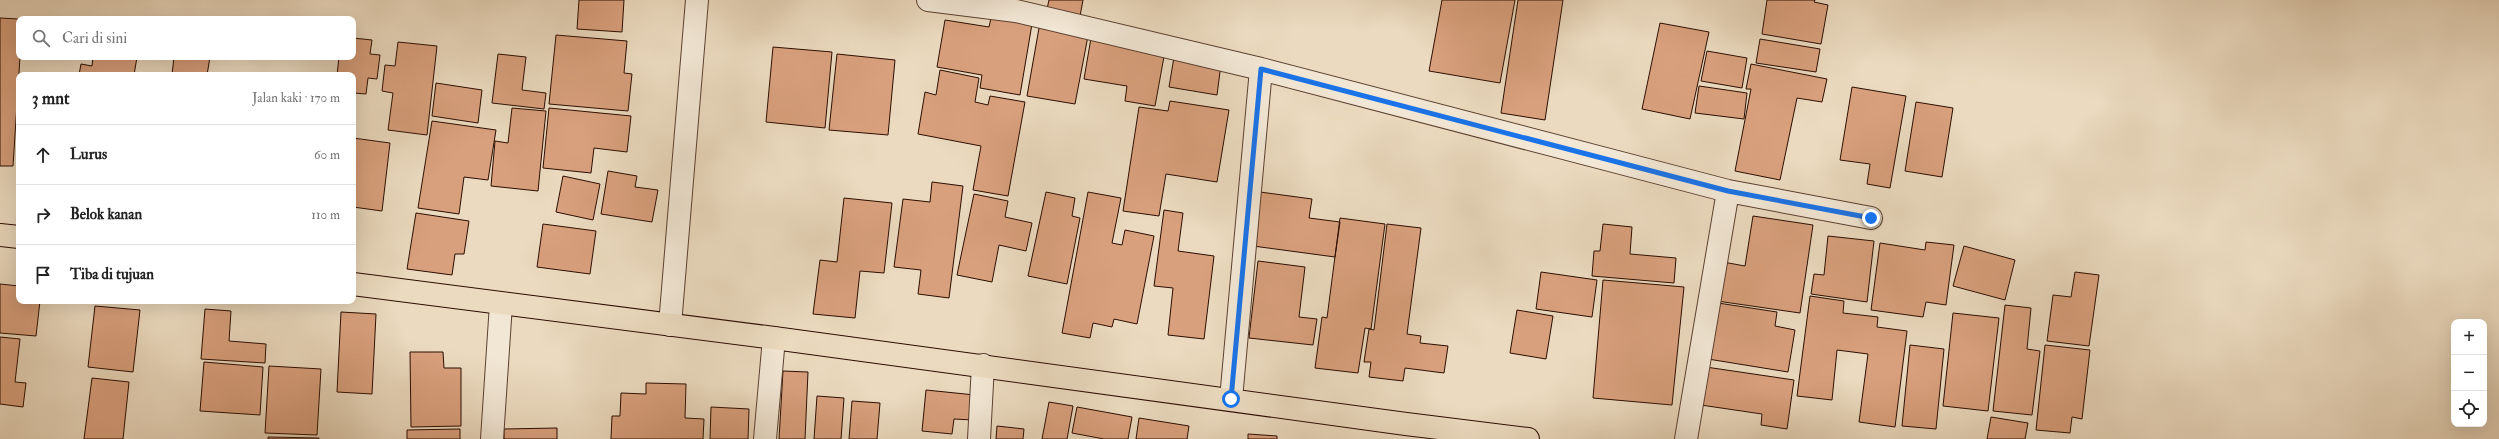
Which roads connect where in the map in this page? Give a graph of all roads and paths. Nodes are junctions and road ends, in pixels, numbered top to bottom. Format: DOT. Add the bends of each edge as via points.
graph roads {
  1 [pos="697,0"];
  2 [pos="928,0"];
  3 [pos="1261,69"];
  4 [pos="1728,191"];
  5 [pos="1871,218"];
  6 [pos="0,235"];
  7 [pos="16,237"];
  8 [pos="356,284"];
  9 [pos="501,304"];
  10 [pos="670,325"];
  11 [pos="774,338"];
  12 [pos="983,365"];
  13 [pos="1231,399"];
  14 [pos="1498,437"];
  15 [pos="492,439"];
  16 [pos="765,439"];
  17 [pos="979,439"];
  18 [pos="1528,439"];
  19 [pos="1686,439"];
  1 -- 10 [label="street"];
  2 -- 3 [label="street" via="1016,12"];
  3 -- 4 [label="street"];
  3 -- 13 [label="street"];
  4 -- 5 [label="street"];
  4 -- 19 [label="street"];
  6 -- 7 [label="highway"];
  8 -- 9 [label="highway"];
  9 -- 10 [label="highway"];
  9 -- 15 [label="street"];
  10 -- 11 [label="highway"];
  11 -- 12 [label="highway"];
  11 -- 16 [label="street"];
  12 -- 13 [label="highway"];
  12 -- 17 [label="street"];
  13 -- 14 [label="highway"];
  14 -- 18 [label="highway"];
}
